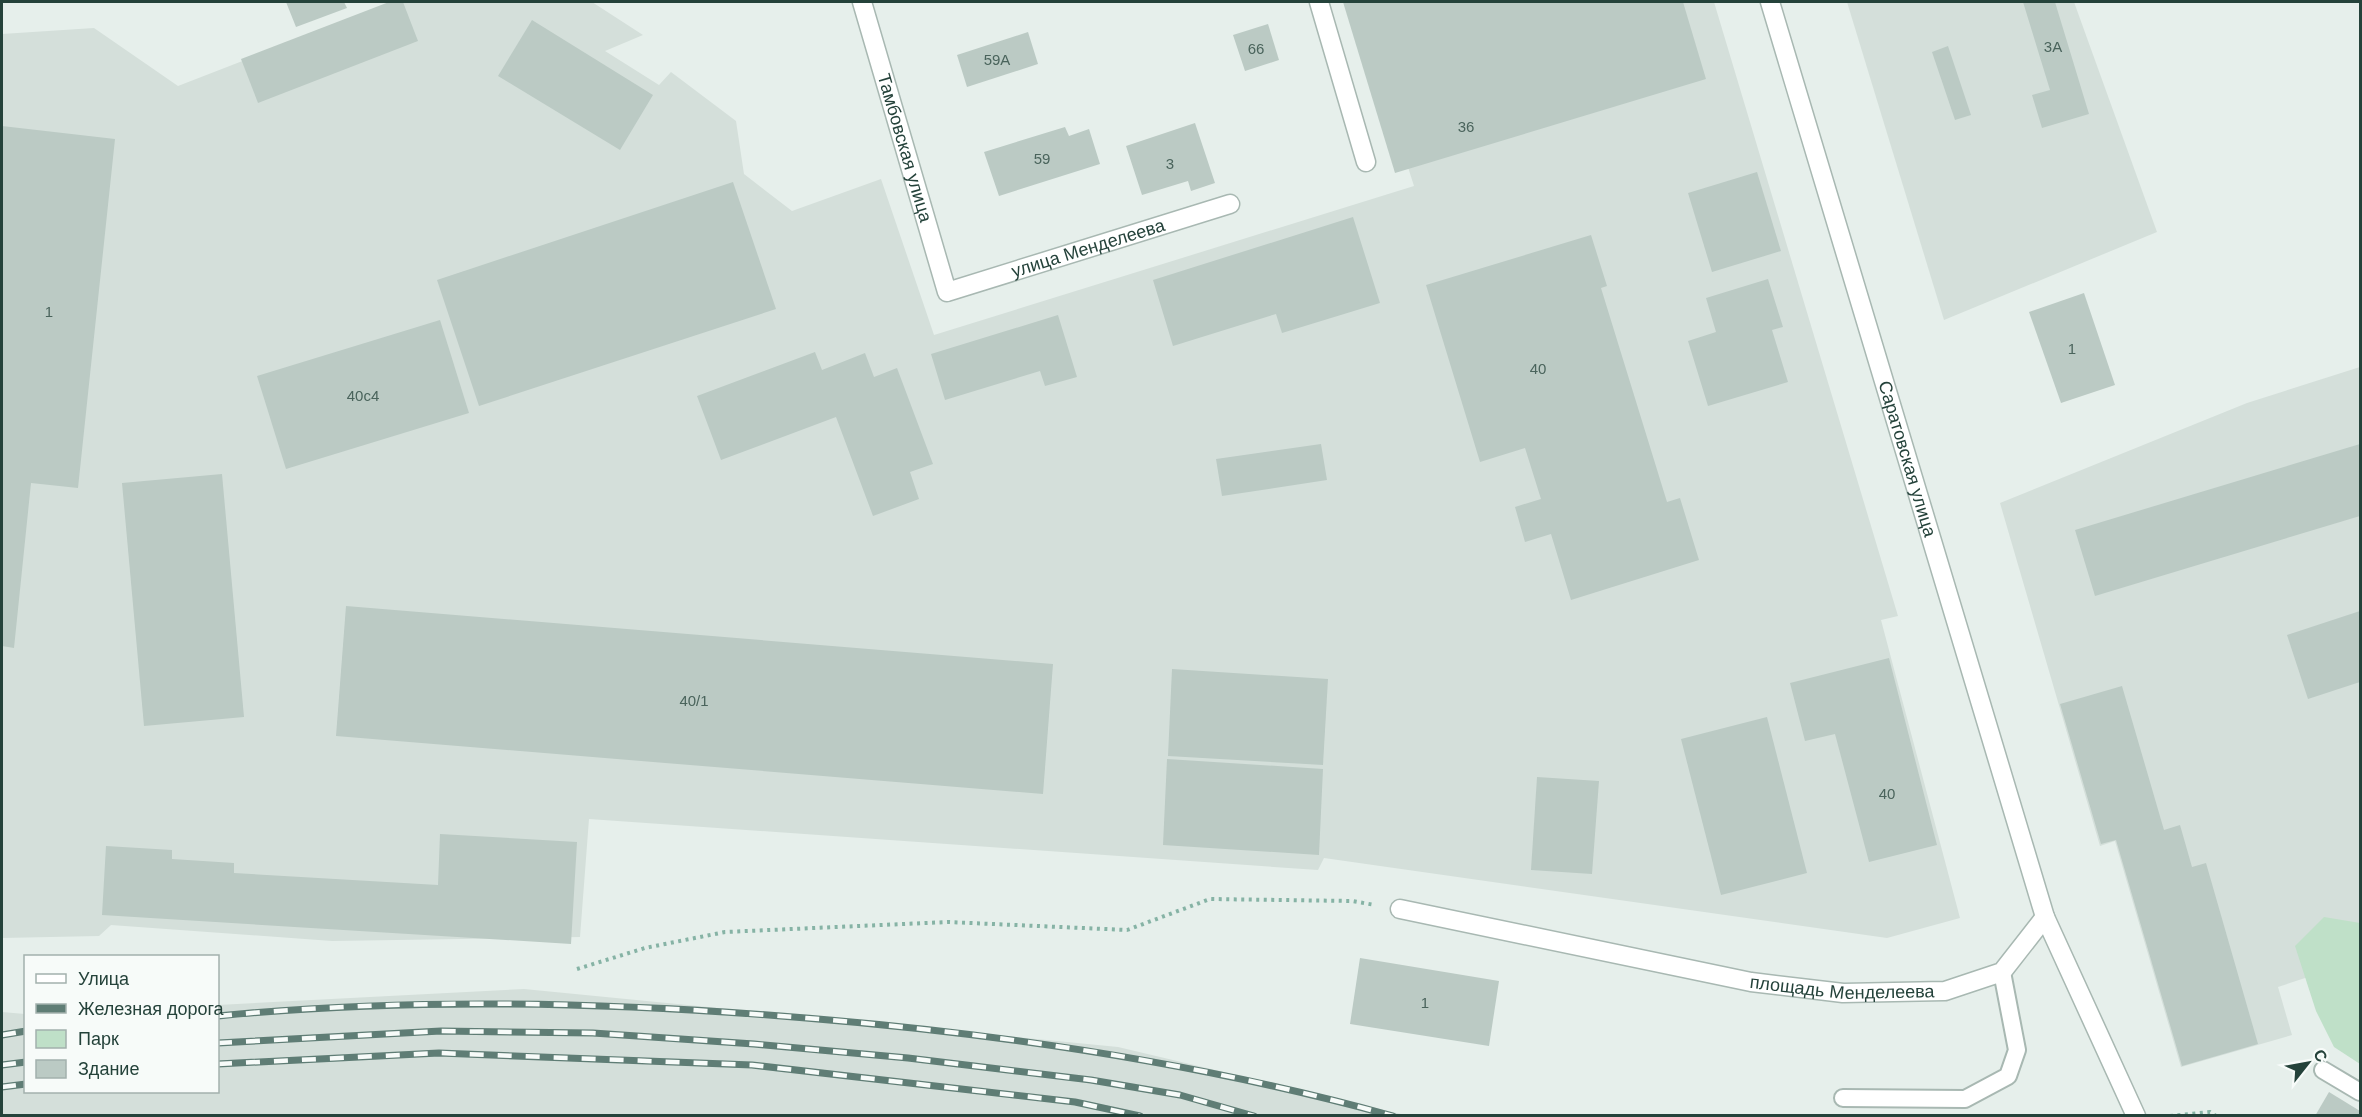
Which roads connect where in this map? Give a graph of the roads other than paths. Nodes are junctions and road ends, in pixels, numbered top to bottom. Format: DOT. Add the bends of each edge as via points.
graph roads {
  1 [pos="862,2"];
  2 [pos="1319,2"];
  3 [pos="1770,2"];
  4 [pos="1366,162"];
  5 [pos="1230,204"];
  6 [pos="947,292"];
  7 [pos="1400,909"];
  8 [pos="2045,917"];
  9 [pos="2002,972"];
  10 [pos="2323,1070"];
  11 [pos="2361,1092"];
  12 [pos="1843,1098"];
  13 [pos="2136,1116"];
  1 -- 6 [label="street, Тамбовская улица"];
  2 -- 4 [label="street"];
  3 -- 8 [label="street, Саратовская улица"];
  5 -- 6 [label="street, улица Менделеева"];
  7 -- 9 [label="street, площадь Менделеева" via="1751,982 1843,993 1945,991"];
  8 -- 9 [label="street"];
  8 -- 13 [label="street"];
  9 -- 12 [label="lane" via="2017,1050 2008,1076 1965,1099"];
  10 -- 11 [label="lane"];
}
